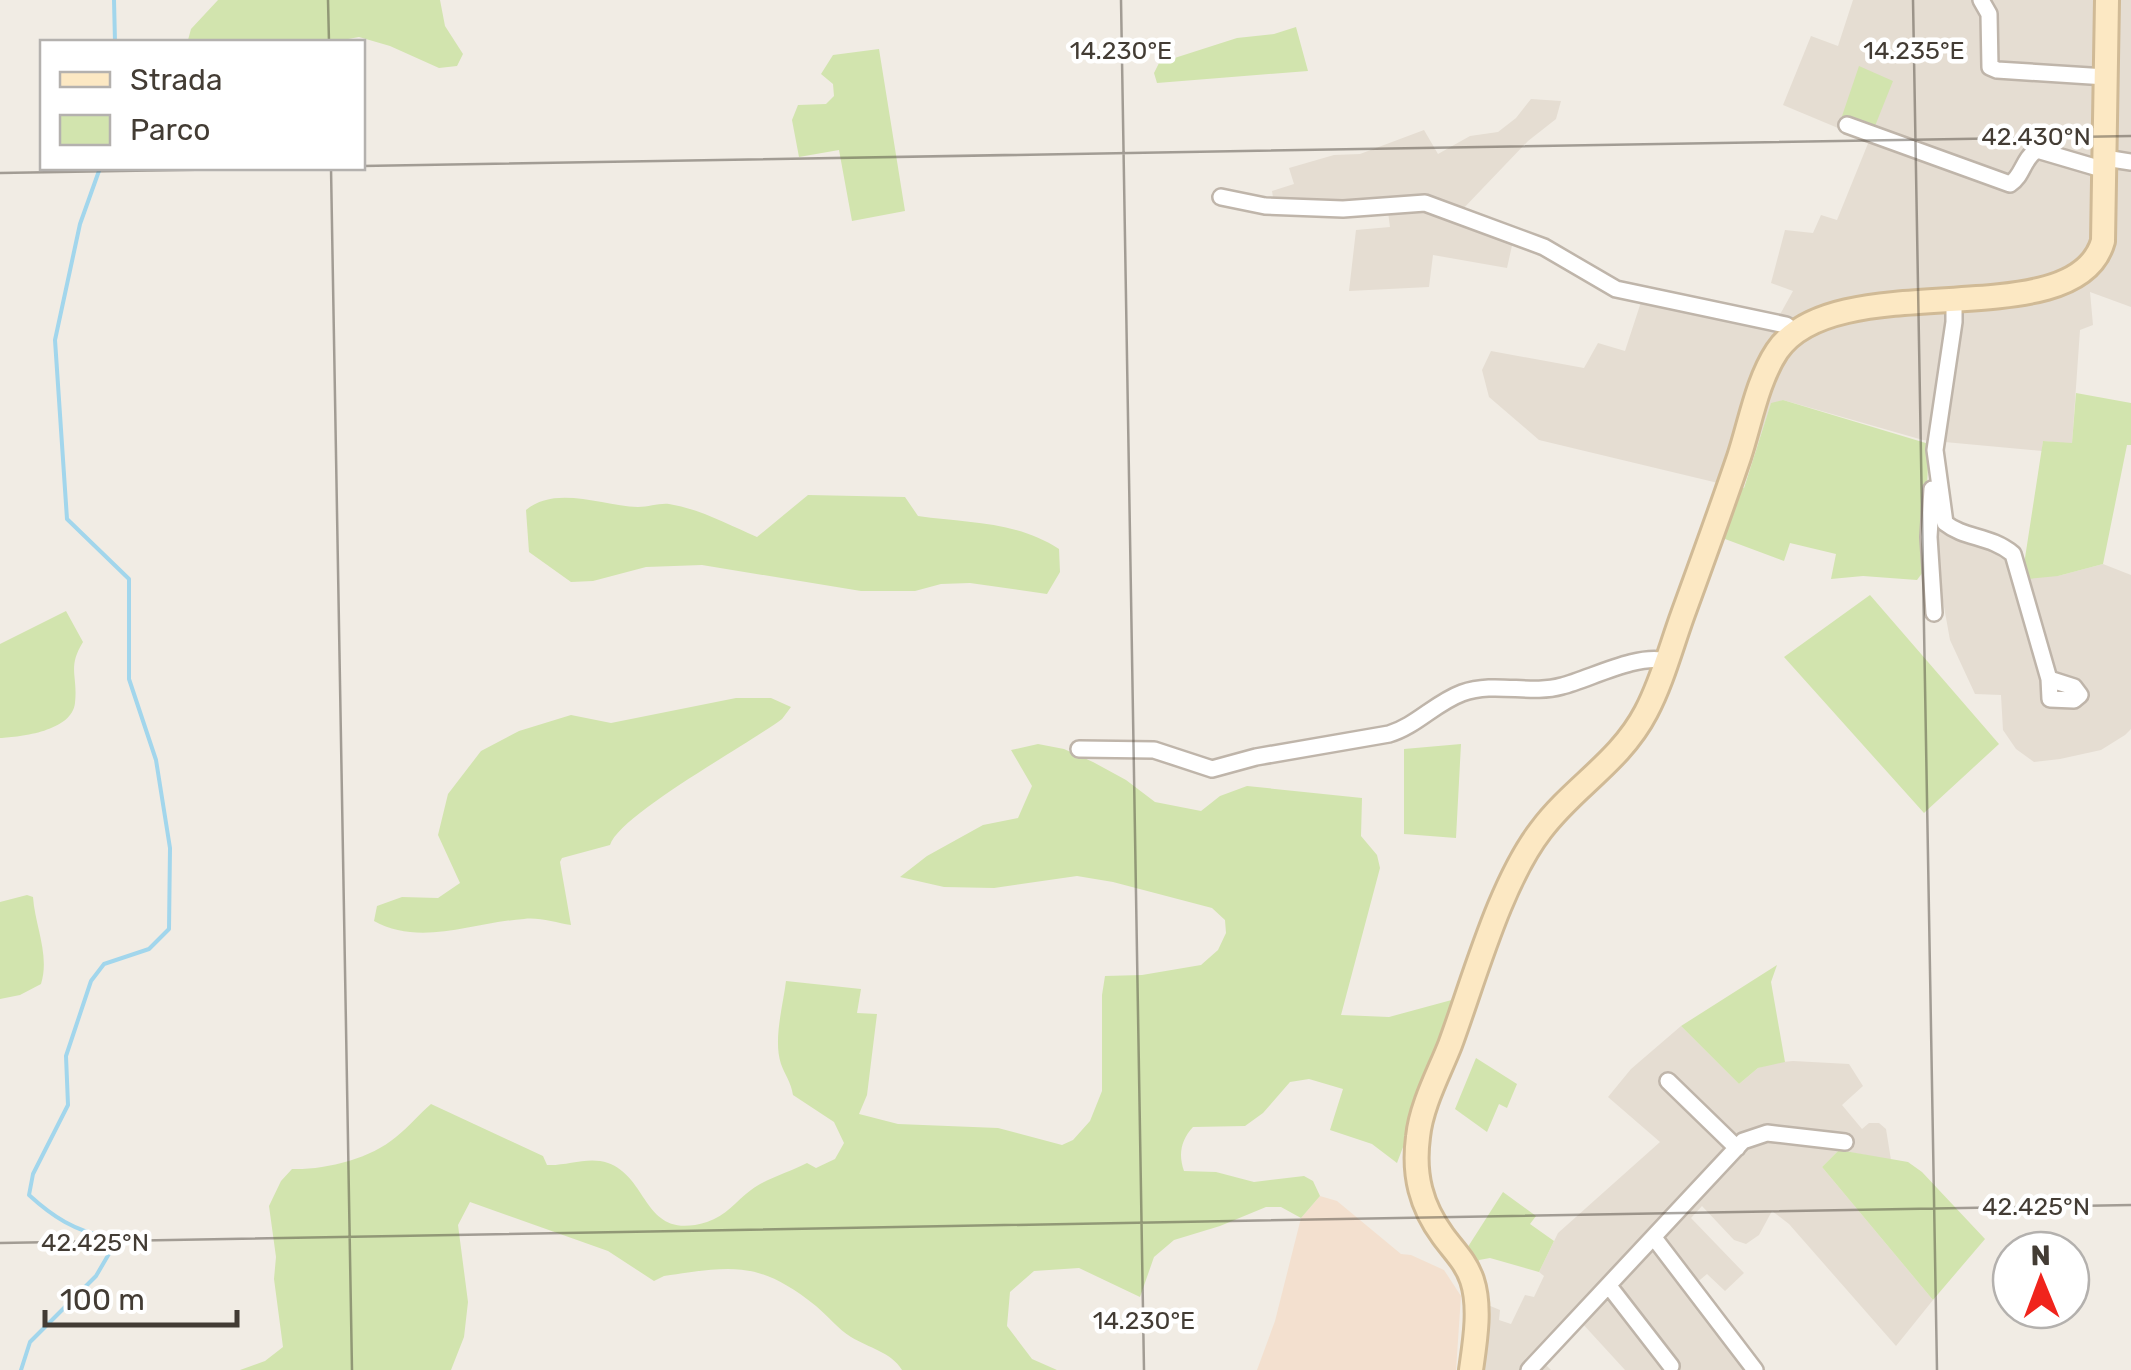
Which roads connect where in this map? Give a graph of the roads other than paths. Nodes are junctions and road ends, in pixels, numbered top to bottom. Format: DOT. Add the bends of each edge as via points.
graph roads {
  1 [pos="1981,0"];
  2 [pos="2106,0"];
  3 [pos="2106,77"];
  4 [pos="1847,125"];
  5 [pos="2131,162"];
  6 [pos="2105,164"];
  7 [pos="1221,196"];
  8 [pos="1954,300"];
  9 [pos="1794,332"];
  10 [pos="1936,450"];
  11 [pos="1934,612"];
  12 [pos="1666,661"];
  13 [pos="2049,679"];
  14 [pos="1079,749"];
  15 [pos="1668,1081"];
  16 [pos="1846,1142"];
  17 [pos="1737,1148"];
  18 [pos="1654,1239"];
  19 [pos="1609,1286"];
  20 [pos="1671,1366"];
  21 [pos="1471,1370"];
  22 [pos="1529,1370"];
  23 [pos="1755,1370"];
  1 -- 3 [label="street" via="1989,14 1990,67"];
  2 -- 3 [label="street"];
  3 -- 6 [label="street"];
  4 -- 6 [label="street" via="2010,184 2037,150"];
  5 -- 6 [label="street"];
  6 -- 8 [label="street" via="2103,241 2083,274 2052,286"];
  7 -- 9 [label="street" via="1266,206 1343,209 1425,203 1544,248 1616,289"];
  8 -- 9 [label="street" via="1860,309"];
  8 -- 10 [label="street"];
  9 -- 12 [label="street" via="1766,373"];
  10 -- 11 [label="street" via="1929,537"];
  10 -- 13 [label="street" via="1945,523 1999,542 2013,554"];
  12 -- 14 [label="street" via="1623,666 1558,688 1472,690 1400,731 1212,769 1154,750"];
  12 -- 21 [label="street" via="1635,730 1552,816 1513,876 1418,1134 1421,1198 1473,1284"];
  15 -- 17 [label="street"];
  16 -- 17 [label="street" via="1768,1132"];
  17 -- 18 [label="street"];
  18 -- 19 [label="street"];
  18 -- 23 [label="street"];
  19 -- 20 [label="street"];
  19 -- 22 [label="street"];
}
